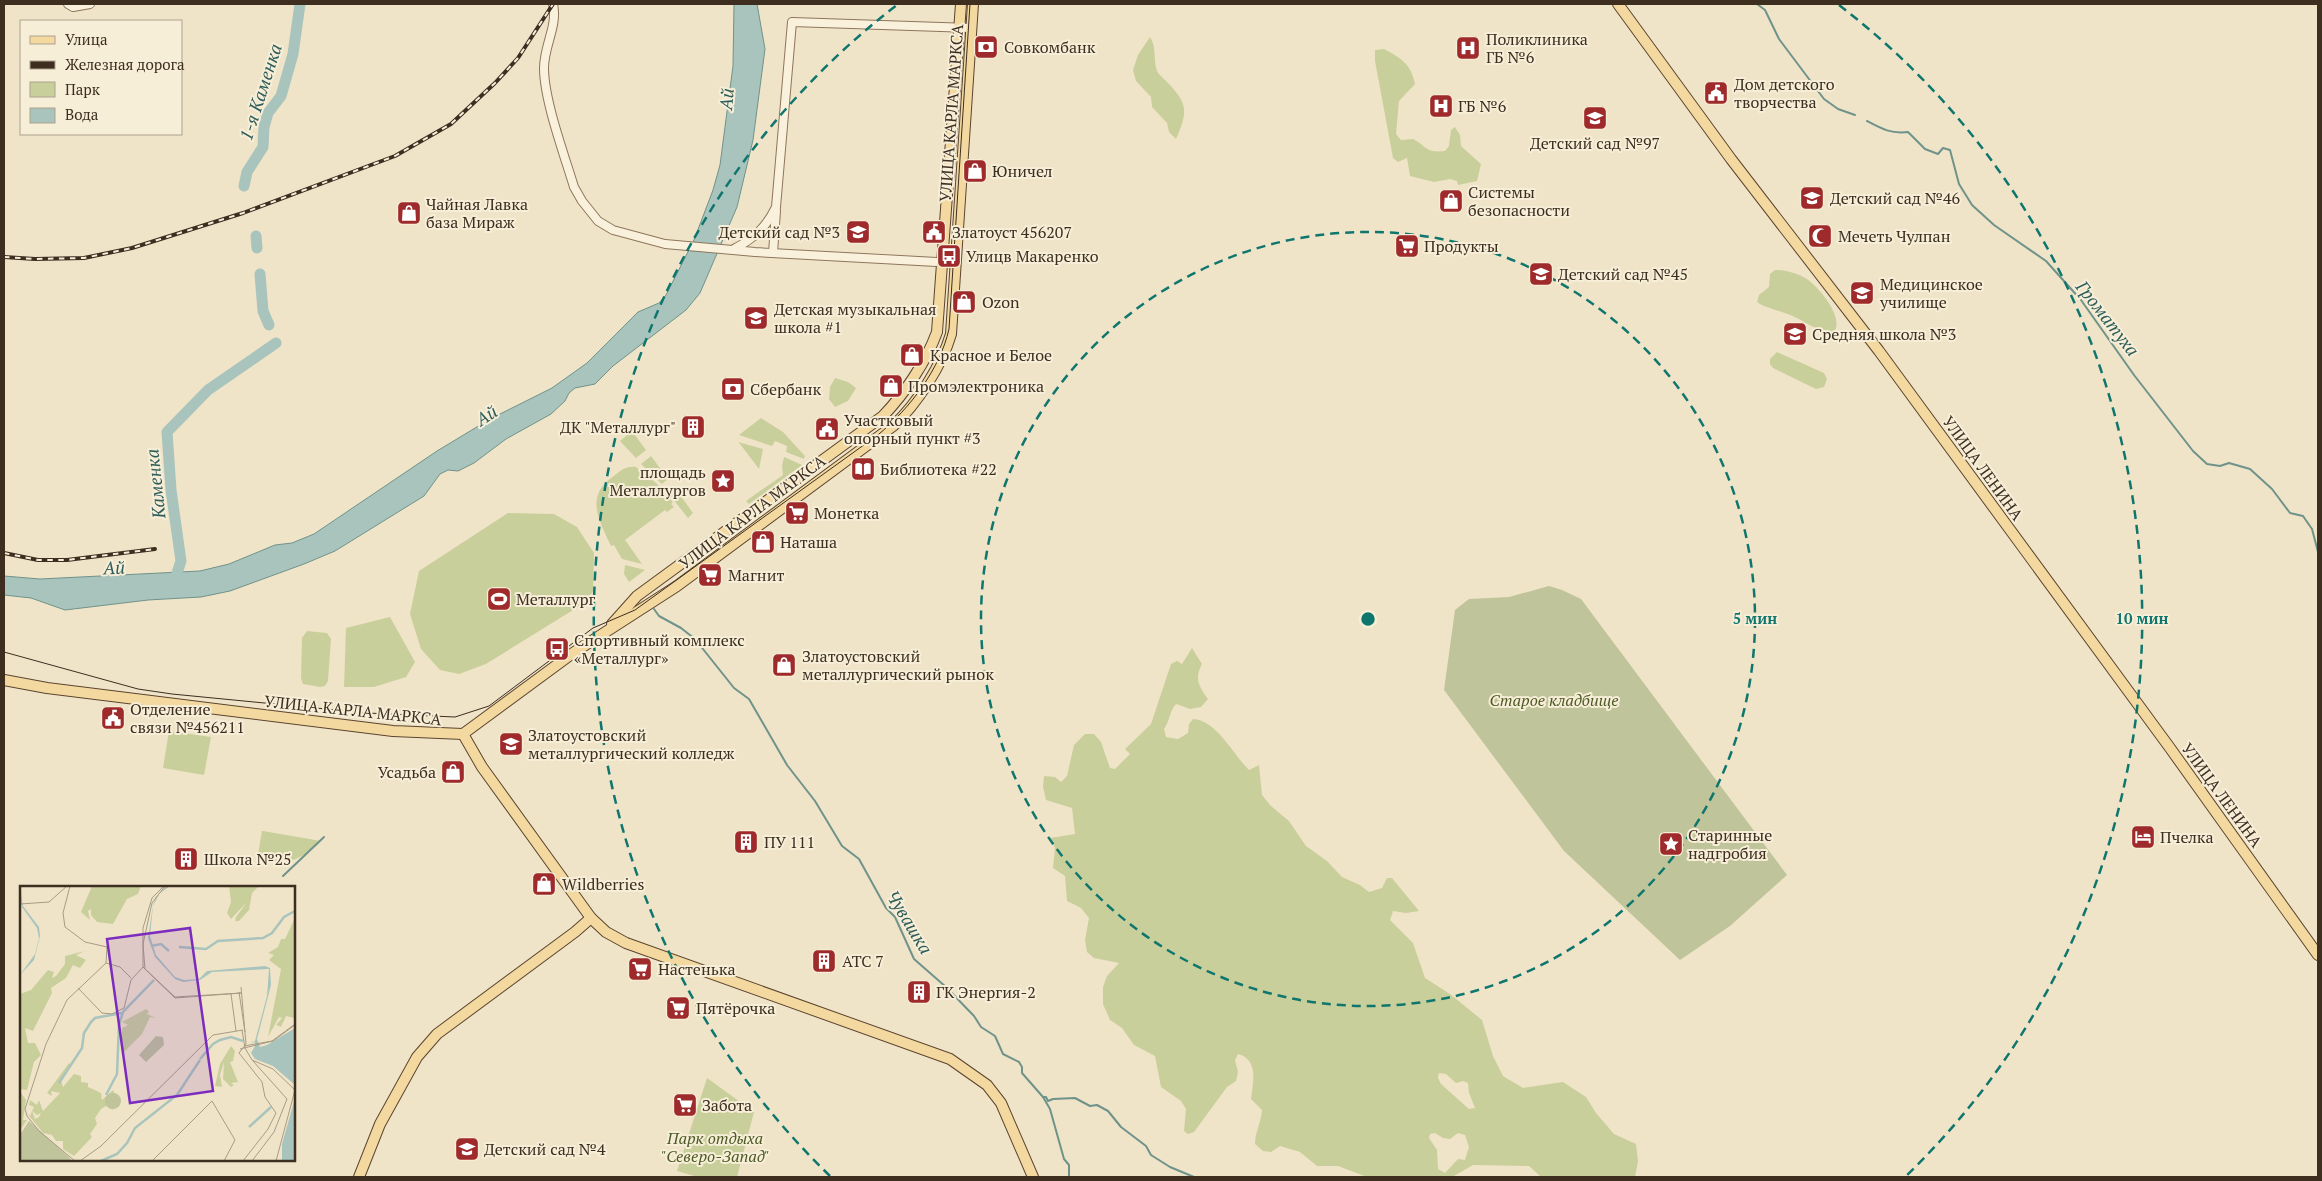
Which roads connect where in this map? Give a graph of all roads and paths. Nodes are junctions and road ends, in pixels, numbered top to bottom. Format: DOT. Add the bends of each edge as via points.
graph roads {
  1 [pos="68,4"];
  2 [pos="90,4"];
  3 [pos="553,4"];
  4 [pos="961,4"];
  5 [pos="973,4"];
  6 [pos="1618,4"];
  7 [pos="960,28"];
  8 [pos="971,28"];
  9 [pos="776,207"];
  10 [pos="731,249"];
  11 [pos="773,253"];
  12 [pos="942,263"];
  13 [pos="956,263"];
  14 [pos="608,629"];
  15 [pos="4,680"];
  16 [pos="463,734"];
  17 [pos="591,918"];
  18 [pos="2318,955"];
  19 [pos="359,1177"];
  20 [pos="1033,1177"];
  1 -- 2 [label="street" via="73,7"];
  3 -- 10 [label="street" via="555,20 544,67 545,86 574,187 582,201 598,221 613,230 665,244"];
  4 -- 7 [label="main road, УЛИЦА КАРЛА МАРКСА"];
  5 -- 8 [label="main road, УЛИЦА КАРЛА МАРКСА"];
  6 -- 18 [label="main road, УЛИЦА ЛЕНИНА" via="1879,351"];
  7 -- 8 [label="street"];
  7 -- 9 [label="street" via="792,22"];
  7 -- 12 [label="main road, УЛИЦА КАРЛА МАРКСА"];
  8 -- 13 [label="main road, УЛИЦА КАРЛА МАРКСА"];
  9 -- 10 [label="street" via="759,233"];
  9 -- 11 [label="street"];
  10 -- 11 [label="street"];
  11 -- 12 [label="street"];
  12 -- 13 [label="street"];
  12 -- 14 [label="main road, УЛИЦА КАРЛА МАРКСА" via="937,332 931,348 896,402 883,416 637,596"];
  13 -- 14 [label="main road, УЛИЦА КАРЛА МАРКСА" via="951,334 947,348 901,418 685,580"];
  14 -- 16 [label="main road, УЛИЦА КАРЛА МАРКСА"];
  15 -- 16 [label="main road, УЛИЦА КАРЛА МАРКСА" via="312,722 393,731"];
  16 -- 17 [label="main road" via="482,767"];
  17 -- 19 [label="main road" via="437,1034 416,1057 380,1124"];
  17 -- 20 [label="main road" via="606,932 626,943 950,1059 987,1085 1001,1104"];
}
